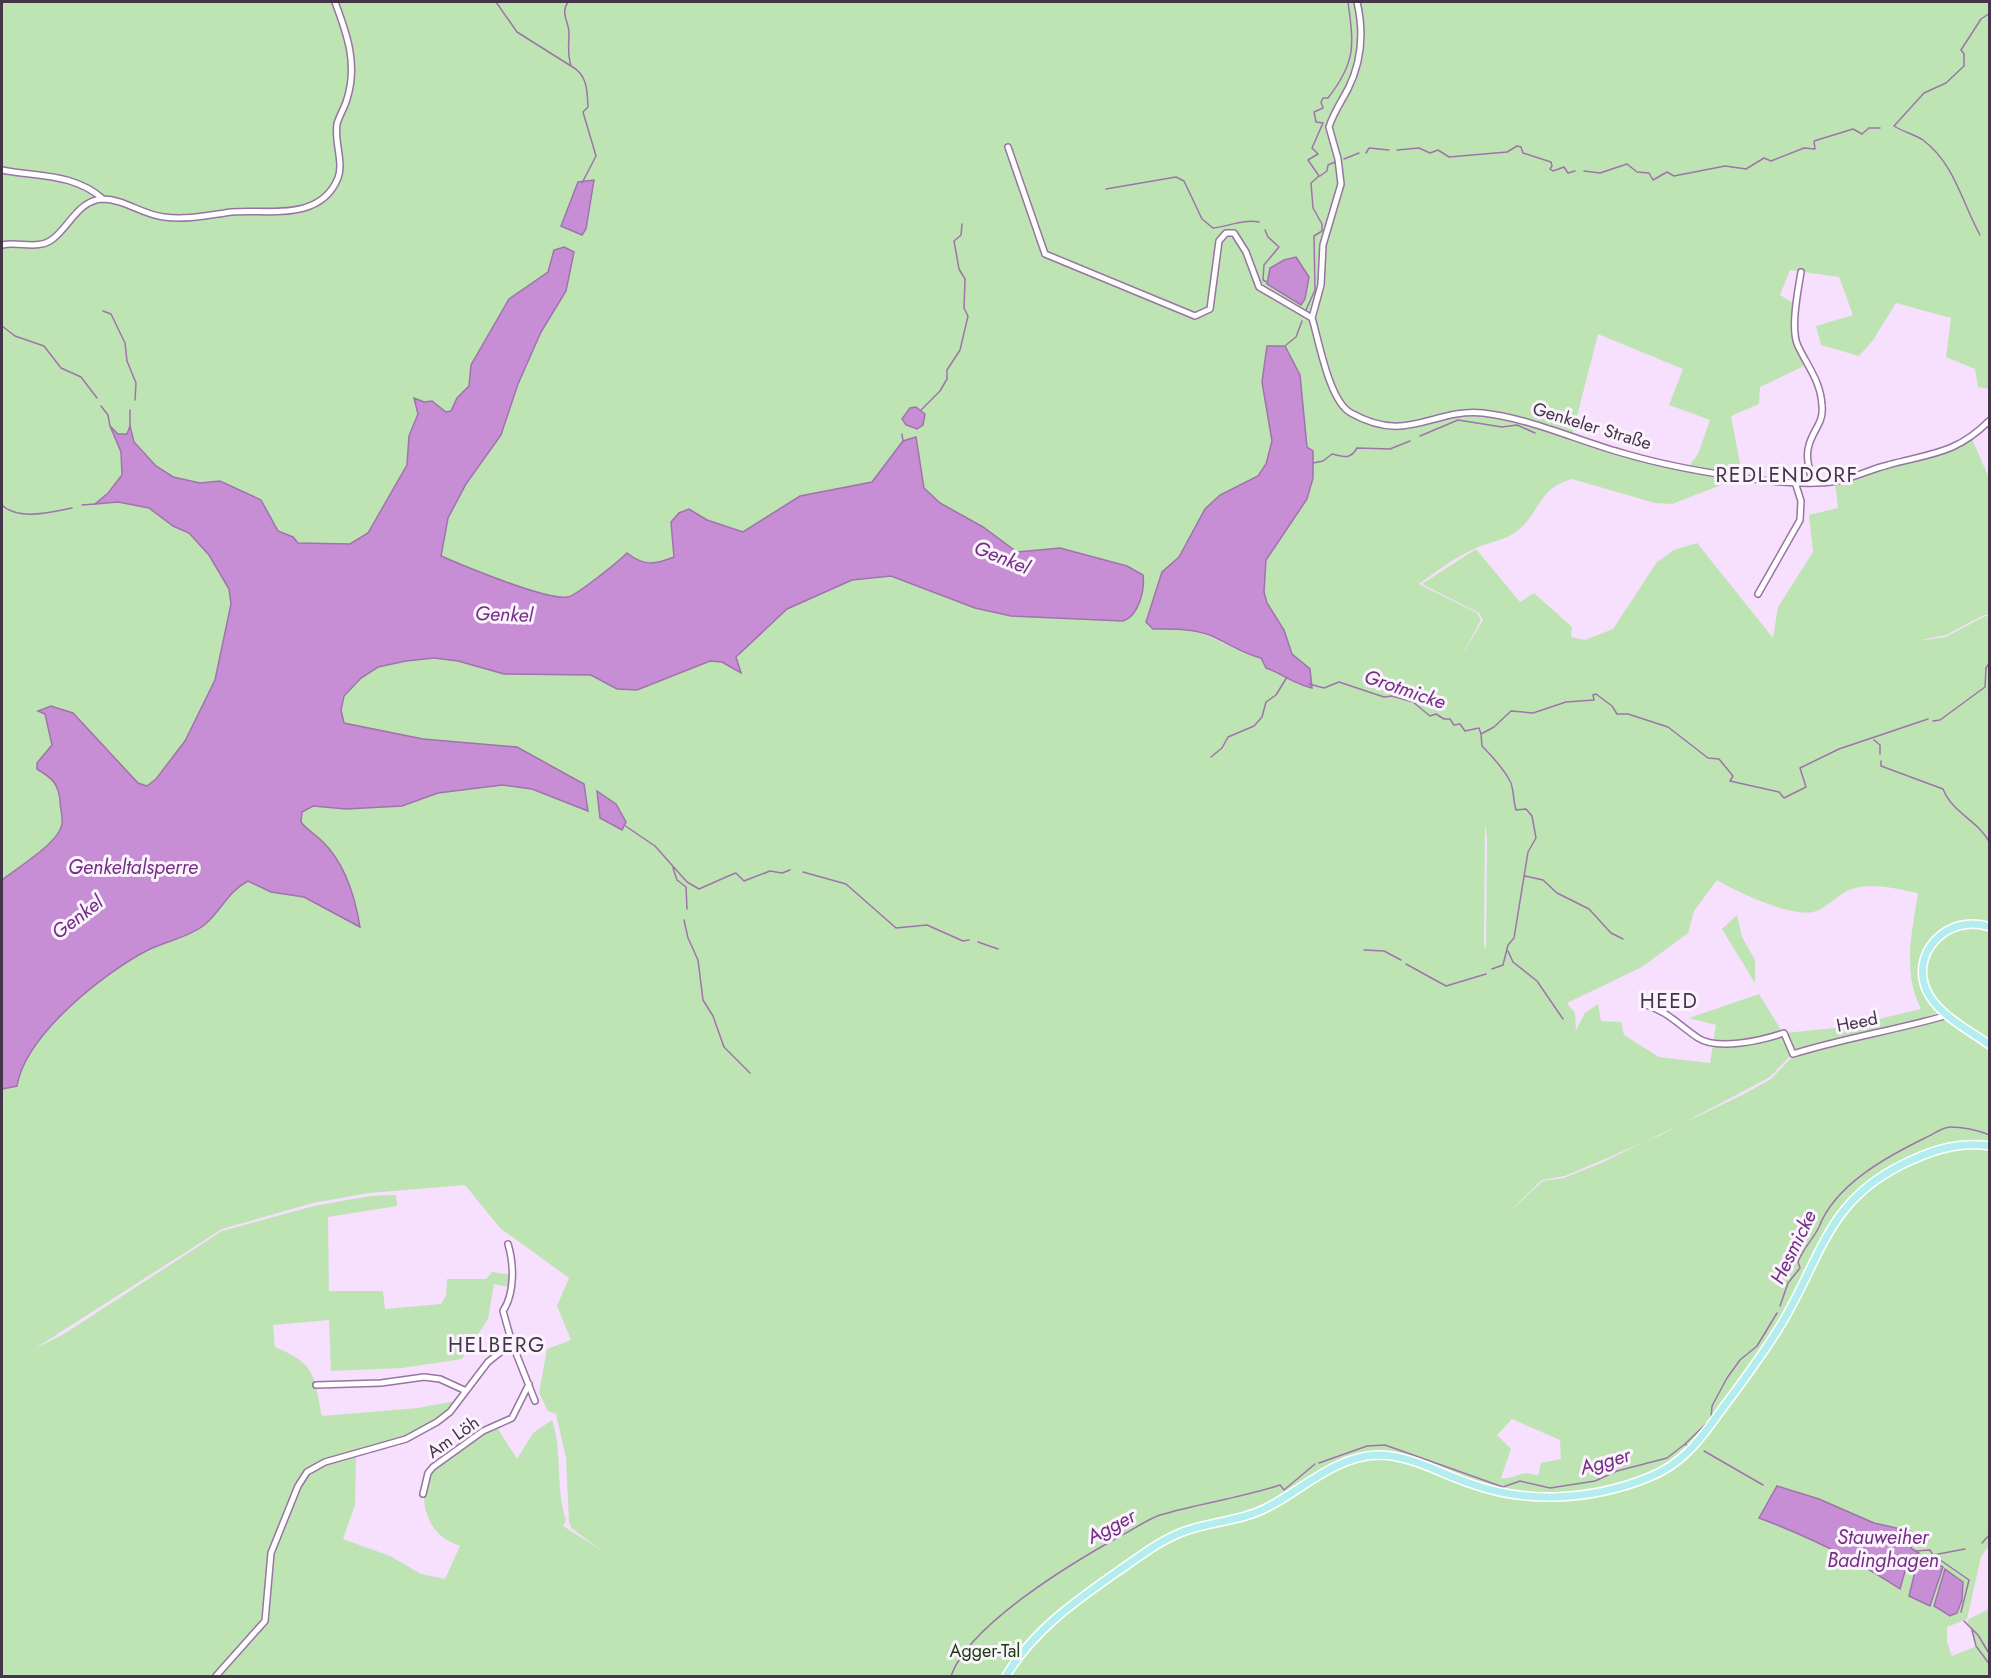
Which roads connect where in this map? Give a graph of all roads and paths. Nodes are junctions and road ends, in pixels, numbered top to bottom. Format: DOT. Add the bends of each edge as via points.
graph roads {
  1 [pos="334,2"];
  2 [pos="1357,2"];
  3 [pos="1008,147"];
  4 [pos="2,170"];
  5 [pos="105,199"];
  6 [pos="2,245"];
  7 [pos="1801,272"];
  8 [pos="1312,318"];
  9 [pos="1989,420"];
  10 [pos="1795,482"];
  11 [pos="1812,482"];
  12 [pos="1758,594"];
  13 [pos="1989,927"];
  14 [pos="1644,1004"];
  15 [pos="1948,1015"];
  16 [pos="1989,1045"];
  17 [pos="1989,1146"];
  18 [pos="508,1244"];
  19 [pos="512,1343"];
  20 [pos="529,1384"];
  21 [pos="316,1385"];
  22 [pos="465,1390"];
  23 [pos="535,1401"];
  24 [pos="423,1494"];
  25 [pos="216,1677"];
  26 [pos="1006,1677"];
  1 -- 5 [label="street" via="353,60 348,98 338,123 339,176 327,195 299,210 282,213 236,212 184,219 162,217"];
  2 -- 8 [label="street" via="1362,34 1360,54 1329,127 1341,184 1323,245 1321,285"];
  3 -- 8 [label="street" via="1045,254 1195,316 1210,309 1219,241 1226,233 1234,233 1259,287"];
  4 -- 5 [label="street" via="73,180"];
  5 -- 6 [label="street" via="75,214 53,240 43,244"];
  7 -- 11 [label="street" via="1796,345 1821,391 1821,422 1809,445"];
  8 -- 10 [label="street, Genkeler Straße" via="1338,398 1349,413 1378,423 1406,428 1448,416 1482,413 1531,422 1626,454 1738,476"];
  9 -- 11 [label="street, Genkeler Straße" via="1973,436 1943,452 1836,481"];
  10 -- 11 [label="street, Genkeler Straße"];
  10 -- 12 [label="street" via="1801,501 1800,520"];
  13 -- 15 [label="main road" via="1968,923 1954,926 1941,933 1927,951 1923,966 1925,988"];
  14 -- 15 [label="street, Heed" via="1656,1007 1699,1039 1713,1044 1756,1042 1784,1034 1793,1054"];
  15 -- 16 [label="main road"];
  17 -- 26 [label="main road" via="1963,1144 1923,1155 1869,1184 1850,1201 1829,1229 1764,1352 1701,1439 1683,1458 1658,1474 1596,1492 1522,1496 1472,1484 1404,1459 1378,1455 1358,1458 1336,1466 1259,1512 1185,1531 1151,1548 1053,1619 1030,1642"];
  18 -- 19 [label="street" via="512,1267 510,1301 503,1311"];
  19 -- 20 [label="street"];
  19 -- 22 [label="street" via="499,1351"];
  20 -- 23 [label="street"];
  20 -- 24 [label="street, Am Löh" via="512,1418 483,1431 433,1467"];
  21 -- 22 [label="street" via="424,1377"];
  22 -- 25 [label="street" via="450,1412 406,1439 325,1462 307,1472 271,1553 265,1621"];
}
